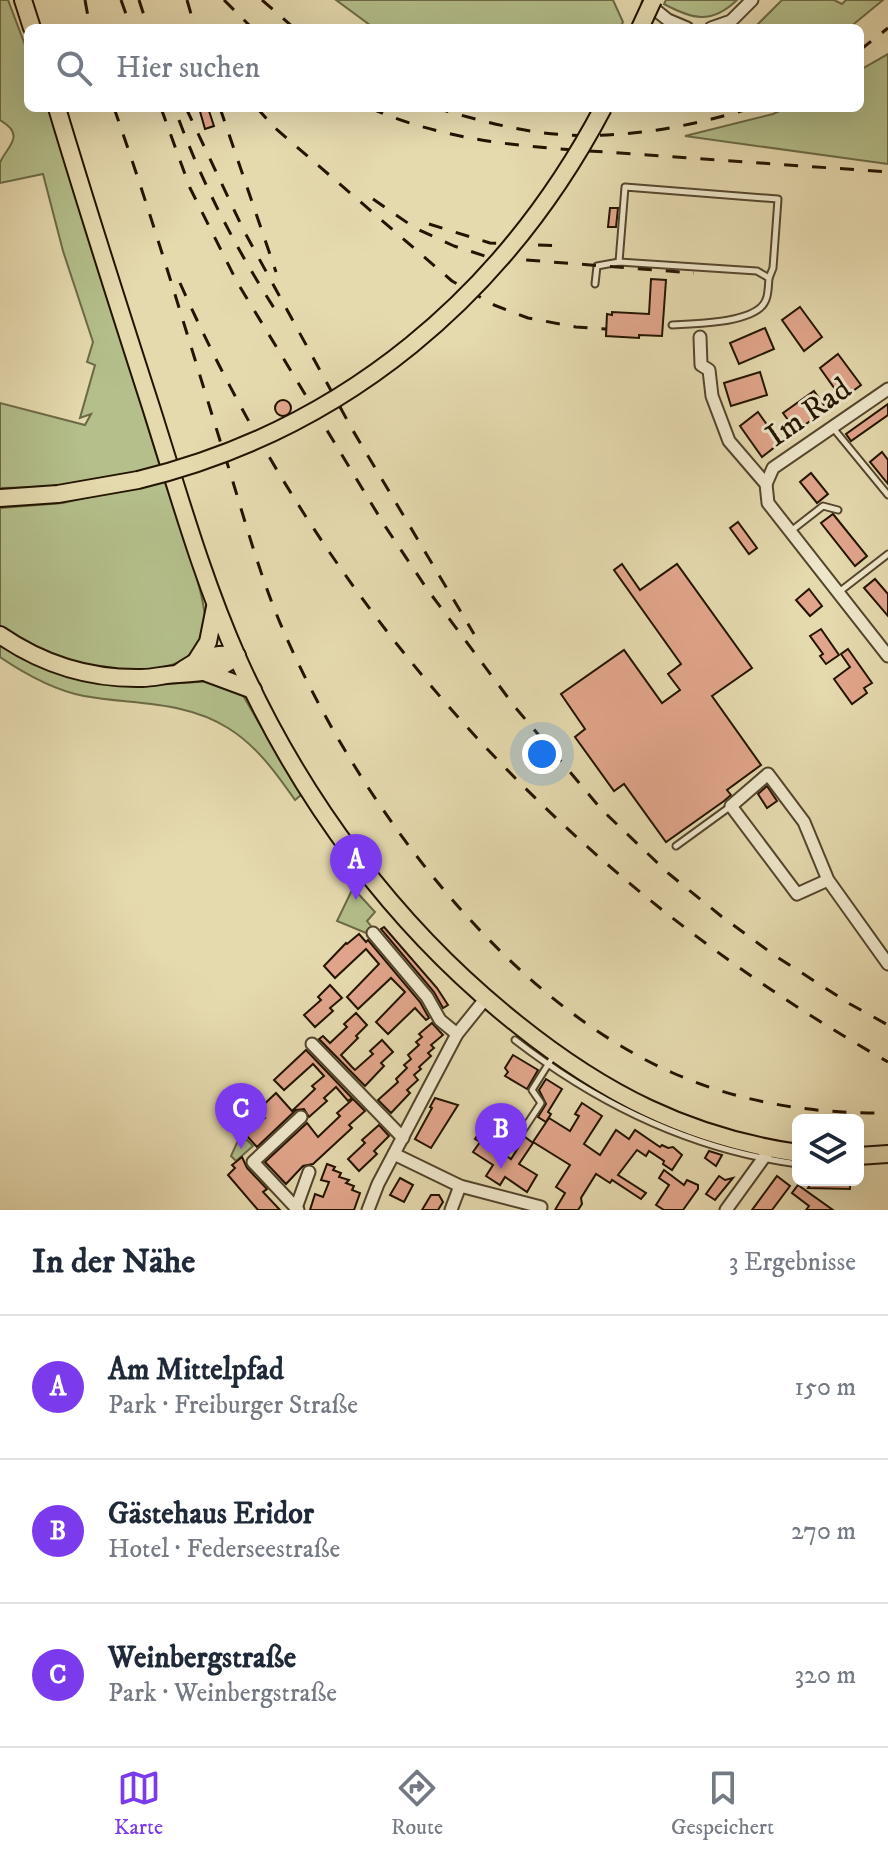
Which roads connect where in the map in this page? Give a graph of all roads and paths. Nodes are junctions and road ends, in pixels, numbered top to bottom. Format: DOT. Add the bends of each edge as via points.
graph roads {
  1 [pos="645,0"];
  2 [pos="653,0"];
  3 [pos="752,0"];
  4 [pos="642,24"];
  5 [pos="678,24"];
  6 [pos="722,24"];
  7 [pos="58,112"];
  8 [pos="601,112"];
  9 [pos="619,262"];
  10 [pos="769,278"];
  11 [pos="595,284"];
  12 [pos="702,324"];
  13 [pos="672,325"];
  14 [pos="700,337"];
  15 [pos="888,389"];
  16 [pos="832,427"];
  17 [pos="766,484"];
  18 [pos="888,495"];
  19 [pos="0,498"];
  20 [pos="838,510"];
  21 [pos="790,531"];
  22 [pos="888,554"];
  23 [pos="838,592"];
  24 [pos="215,603"];
  25 [pos="0,635"];
  26 [pos="237,656"];
  27 [pos="888,656"];
  28 [pos="202,667"];
  29 [pos="253,690"];
  30 [pos="731,806"];
  31 [pos="676,846"];
  32 [pos="828,880"];
  33 [pos="373,933"];
  34 [pos="888,964"];
  35 [pos="486,998"];
  36 [pos="457,1034"];
  37 [pos="515,1040"];
  38 [pos="312,1044"];
  39 [pos="551,1059"];
  40 [pos="301,1117"];
  41 [pos="403,1138"];
  42 [pos="512,1147"];
  43 [pos="767,1153"];
  44 [pos="792,1153"];
  45 [pos="394,1154"];
  46 [pos="888,1154"];
  47 [pos="864,1156"];
  48 [pos="792,1162"];
  49 [pos="309,1172"];
  50 [pos="460,1186"];
  51 [pos="541,1207"];
  52 [pos="297,1209"];
  53 [pos="368,1210"];
  54 [pos="451,1210"];
  55 [pos="726,1210"];
  1 -- 5 [label="street"];
  2 -- 4 [label="main road, bridge"];
  3 -- 6 [label="street"];
  7 -- 24 [label="main road"];
  8 -- 19 [label="main road, bridge" via="529,227 475,288 411,346 350,390 289,425 214,457 138,480"];
  9 -- 10 [label="lane" via="757,271"];
  9 -- 10 [label="lane" via="625,187 778,199"];
  9 -- 11 [label="lane" via="597,266"];
  10 -- 12 [label="lane" via="760,308"];
  12 -- 13 [label="lane"];
  12 -- 14 [label="lane"];
  14 -- 17 [label="street" via="701,365 709,370 712,396 729,441"];
  15 -- 16 [label="street, Im Rad"];
  16 -- 17 [label="street, Im Rad" via="773,468"];
  16 -- 18 [label="lane"];
  17 -- 21 [label="street" via="768,503"];
  20 -- 21 [label="lane" via="823,506"];
  21 -- 23 [label="street"];
  22 -- 23 [label="lane"];
  23 -- 27 [label="street"];
  24 -- 26 [label="main road"];
  24 -- 28 [label="main road"];
  25 -- 28 [label="main road" via="47,661 85,672 128,678"];
  26 -- 28 [label="main road" via="218,654"];
  26 -- 29 [label="main road"];
  28 -- 29 [label="main road"];
  29 -- 35 [label="main road" via="340,837 442,957"];
  30 -- 31 [label="lane"];
  30 -- 32 [label="street" via="797,894"];
  30 -- 32 [label="street" via="768,774 804,822"];
  32 -- 34 [label="street"];
  33 -- 36 [label="street" via="440,1020"];
  35 -- 36 [label="street"];
  35 -- 39 [label="main road"];
  36 -- 41 [label="street"];
  37 -- 39 [label="lane"];
  38 -- 41 [label="street"];
  39 -- 42 [label="lane" via="532,1090 541,1103"];
  39 -- 43 [label="main road" via="659,1115"];
  40 -- 52 [label="street" via="253,1162"];
  41 -- 45 [label="street"];
  43 -- 44 [label="main road"];
  43 -- 48 [label="lane"];
  43 -- 55 [label="street"];
  45 -- 50 [label="street"];
  45 -- 53 [label="street"];
  46 -- 47 [label="main road"];
  49 -- 52 [label="street"];
  50 -- 51 [label="street"];
  50 -- 54 [label="street"];
}
